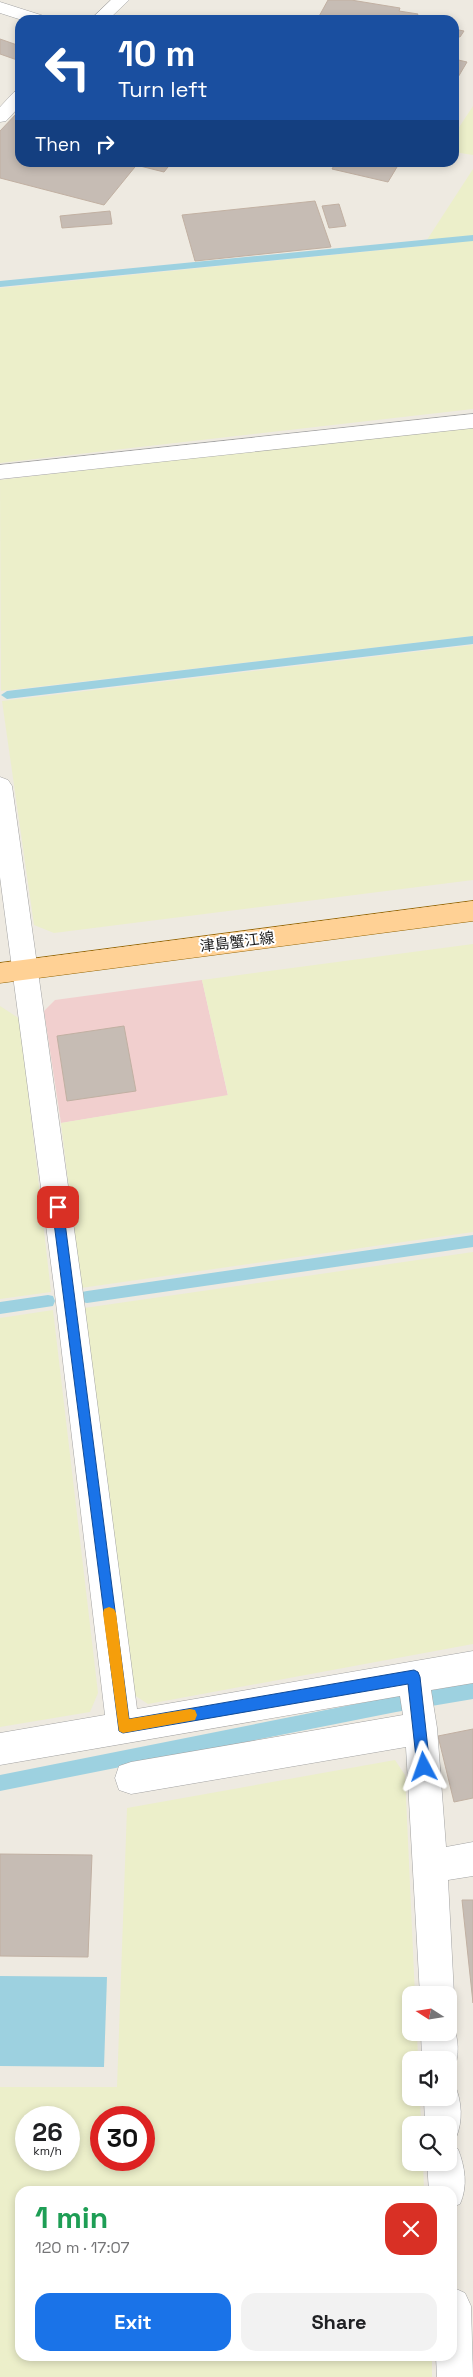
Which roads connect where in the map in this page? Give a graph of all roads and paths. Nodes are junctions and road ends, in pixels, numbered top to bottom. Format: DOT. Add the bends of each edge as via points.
graph roads {
  1 [pos="121,0"];
  2 [pos="0,7"];
  3 [pos="23,15"];
  4 [pos="104,15"];
  5 [pos="15,101"];
  6 [pos="0,117"];
  7 [pos="473,421"];
  8 [pos="0,472"];
  9 [pos="0,786"];
  10 [pos="473,911"];
  11 [pos="13,971"];
  12 [pos="473,1667"];
  13 [pos="417,1702"];
  14 [pos="123,1727"];
  15 [pos="0,1748"];
  16 [pos="131,1778"];
  17 [pos="473,1859"];
  18 [pos="430,1866"];
  19 [pos="437,1986"];
  20 [pos="446,2171"];
  21 [pos="447,2186"];
  22 [pos="455,2361"];
  23 [pos="456,2377"];
  1 -- 4 [label="street"];
  2 -- 3 [label="street"];
  5 -- 6 [label="street"];
  7 -- 8 [label="street"];
  9 -- 11 [label="street"];
  10 -- 11 [label="main road, 津島蟹江線"];
  11 -- 14 [label="street" via="68,1286"];
  12 -- 13 [label="street"];
  13 -- 14 [label="street"];
  13 -- 16 [label="street"];
  13 -- 18 [label="street"];
  14 -- 15 [label="street"];
  17 -- 18 [label="street"];
  18 -- 19 [label="street"];
  20 -- 21 [label="street"];
  22 -- 23 [label="street"];
}
